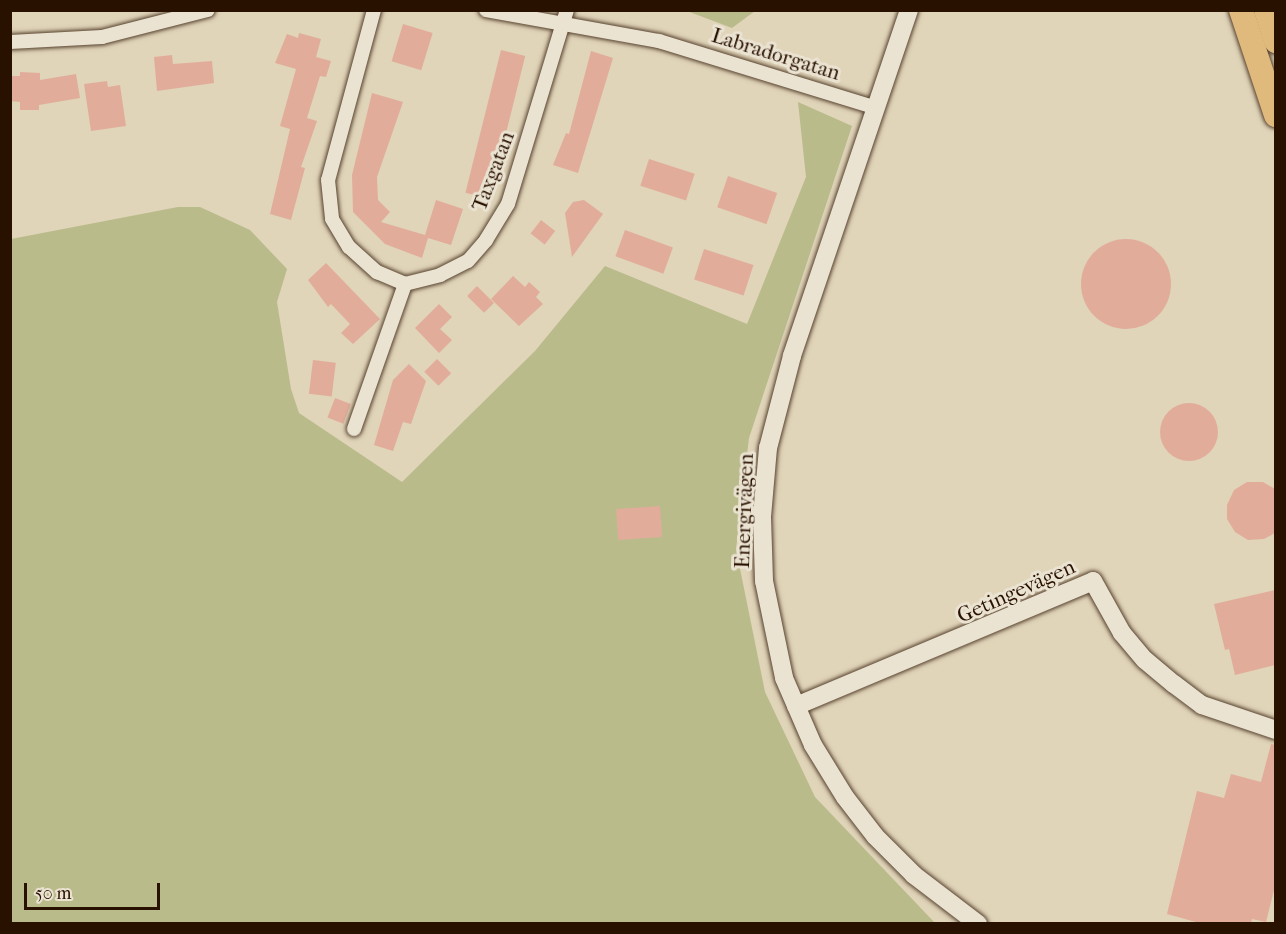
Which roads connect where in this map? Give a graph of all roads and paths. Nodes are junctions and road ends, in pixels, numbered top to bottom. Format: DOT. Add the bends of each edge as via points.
graph roads {
  1 [pos="207,10"];
  2 [pos="374,10"];
  3 [pos="486,10"];
  4 [pos="567,10"];
  5 [pos="909,10"];
  6 [pos="1241,10"];
  7 [pos="1266,10"];
  8 [pos="565,25"];
  9 [pos="1275,41"];
  10 [pos="10,42"];
  11 [pos="877,108"];
  12 [pos="1275,115"];
  13 [pos="405,284"];
  14 [pos="354,429"];
  15 [pos="796,706"];
  16 [pos="1275,730"];
  17 [pos="978,924"];
  1 -- 10 [label="street" via="102,37"];
  2 -- 13 [label="street" via="328,180 332,219 349,247 377,272"];
  3 -- 8 [label="street, Labradorgatan"];
  4 -- 8 [label="street, Taxgatan"];
  5 -- 11 [label="street, Energivägen"];
  6 -- 12 [label="highway"];
  7 -- 9 [label="highway"];
  8 -- 11 [label="street, Labradorgatan" via="659,41"];
  8 -- 13 [label="street, Taxgatan" via="508,204 486,240 468,261 440,275"];
  11 -- 15 [label="street, Energivägen" via="792,356 768,448 762,517 764,581 774,647"];
  13 -- 14 [label="street"];
  15 -- 16 [label="street, Getingevägen" via="931,653 1093,581 1122,633 1144,660 1202,705"];
  15 -- 17 [label="street, Energivägen" via="813,745 874,836 914,875"];
}
